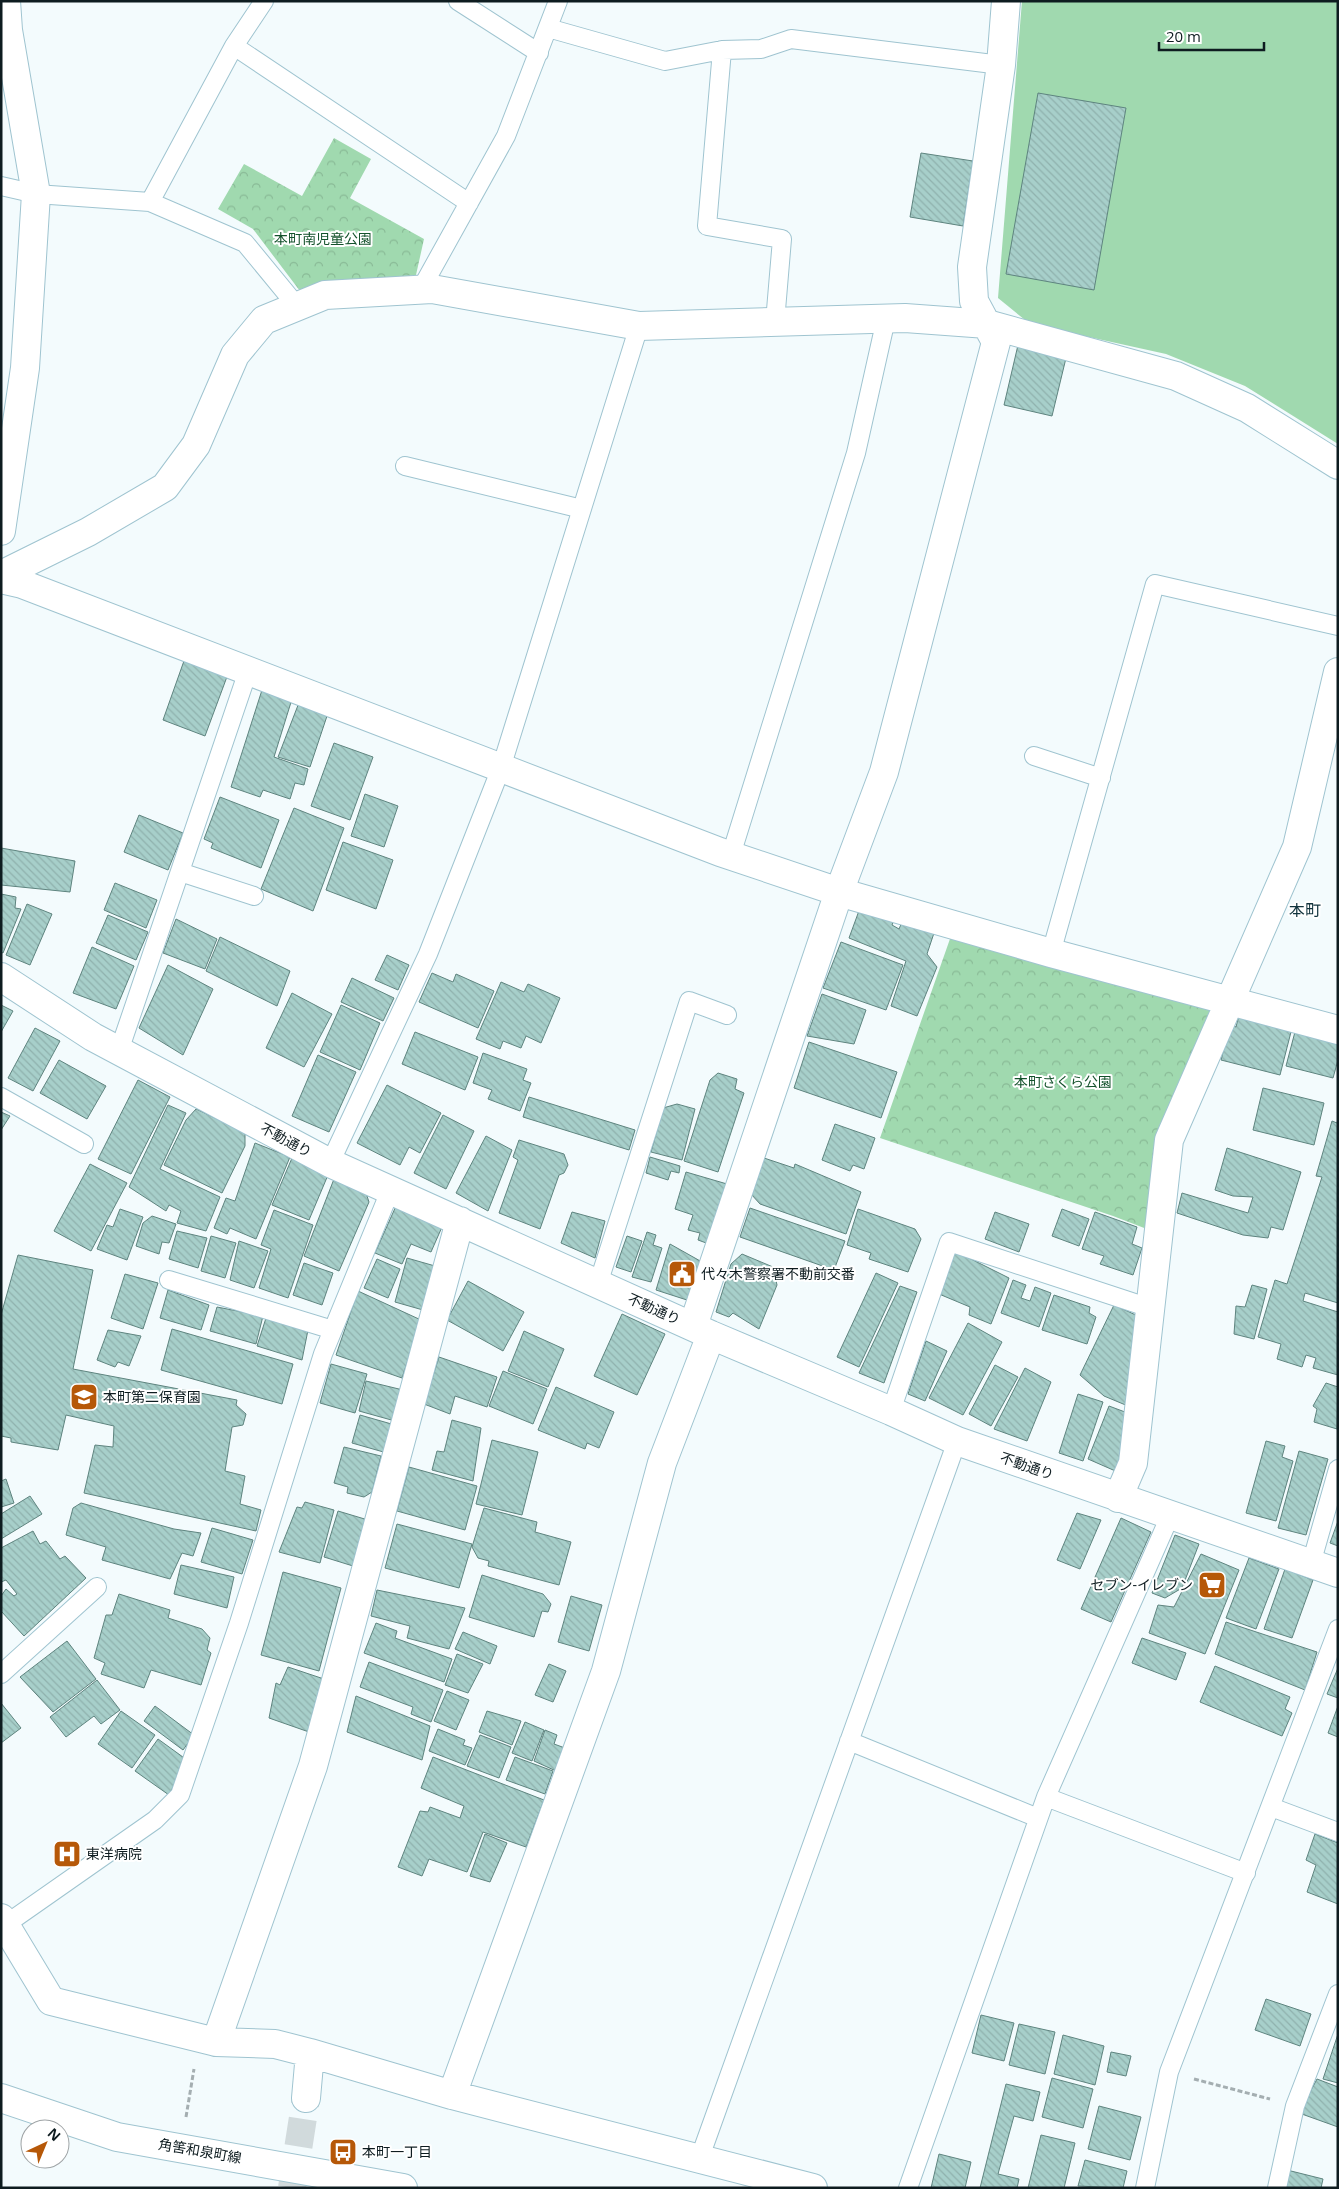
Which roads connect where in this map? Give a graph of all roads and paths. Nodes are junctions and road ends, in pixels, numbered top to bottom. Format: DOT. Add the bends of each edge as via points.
graph roads {
  1 [pos="6,1"];
  2 [pos="264,1"];
  3 [pos="458,1"];
  4 [pos="558,1"];
  5 [pos="1006,1"];
  6 [pos="548,28"];
  7 [pos="234,46"];
  8 [pos="722,50"];
  9 [pos="539,53"];
  10 [pos="1001,66"];
  11 [pos="1,186"];
  12 [pos="36,194"];
  13 [pos="150,202"];
  14 [pos="469,203"];
  15 [pos="420,289"];
  16 [pos="296,305"];
  17 [pos="886,319"];
  18 [pos="775,322"];
  19 [pos="987,324"];
  20 [pos="639,326"];
  21 [pos="1338,465"];
  22 [pos="404,466"];
  23 [pos="582,509"];
  24 [pos="1,531"];
  25 [pos="1,574"];
  26 [pos="1,579"];
  27 [pos="1338,626"];
  28 [pos="248,671"];
  29 [pos="1338,672"];
  30 [pos="1034,756"];
  31 [pos="501,768"];
  32 [pos="1100,778"];
  33 [pos="731,855"];
  34 [pos="180,872"];
  35 [pos="839,892"];
  36 [pos="254,896"];
  37 [pos="1051,953"];
  38 [pos="1,977"];
  39 [pos="1229,1002"];
  40 [pos="727,1015"];
  41 [pos="1338,1030"];
  42 [pos="119,1051"];
  43 [pos="1,1097"];
  44 [pos="84,1144"];
  45 [pos="330,1163"];
  46 [pos="390,1191"];
  47 [pos="460,1221"];
  48 [pos="169,1280"];
  49 [pos="598,1284"];
  50 [pos="1150,1308"];
  51 [pos="333,1330"];
  52 [pos="702,1331"];
  53 [pos="891,1411"];
  54 [pos="957,1441"];
  55 [pos="1338,1469"];
  56 [pos="1118,1498"];
  57 [pos="1170,1516"];
  58 [pos="1311,1564"];
  59 [pos="1338,1573"];
  60 [pos="97,1588"];
  61 [pos="1338,1629"];
  62 [pos="3,1668"];
  63 [pos="849,1742"];
  64 [pos="1046,1797"];
  65 [pos="1271,1807"];
  66 [pos="1038,1818"];
  67 [pos="1338,1832"];
  68 [pos="1246,1873"];
  69 [pos="3,1921"];
  70 [pos="1338,1994"];
  71 [pos="208,2040"];
  72 [pos="310,2053"];
  73 [pos="1170,2072"];
  74 [pos="452,2095"];
  75 [pos="1,2098"];
  76 [pos="306,2098"];
  77 [pos="1295,2106"];
  78 [pos="181,2148"];
  79 [pos="700,2157"];
  80 [pos="403,2188"];
  81 [pos="813,2188"];
  82 [pos="908,2188"];
  83 [pos="1145,2188"];
  84 [pos="1277,2188"];
  1 -- 12 [label="street"];
  2 -- 7 [label="lane"];
  3 -- 9 [label="lane"];
  4 -- 6 [label="lane"];
  5 -- 10 [label="street"];
  6 -- 8 [label="lane" via="664,60"];
  6 -- 9 [label="lane"];
  7 -- 13 [label="lane"];
  7 -- 14 [label="lane"];
  8 -- 10 [label="lane" via="761,49 791,39"];
  8 -- 18 [label="lane" via="707,226 782,239"];
  9 -- 14 [label="lane" via="506,136"];
  10 -- 19 [label="street" via="972,267 974,301"];
  11 -- 12 [label="lane"];
  12 -- 13 [label="lane"];
  12 -- 24 [label="street" via="25,368"];
  13 -- 16 [label="lane" via="245,243"];
  14 -- 15 [label="lane"];
  15 -- 16 [label="street" via="325,295"];
  15 -- 20 [label="street" via="432,288"];
  16 -- 25 [label="street" via="264,320 235,355 196,445 165,487 88,532"];
  17 -- 18 [label="street"];
  17 -- 19 [label="street"];
  17 -- 33 [label="lane" via="856,453"];
  18 -- 20 [label="street"];
  19 -- 21 [label="street" via="1176,376 1247,408"];
  19 -- 35 [label="street" via="996,342 884,772"];
  20 -- 23 [label="lane"];
  22 -- 23 [label="lane"];
  23 -- 31 [label="lane"];
  26 -- 28 [label="street" via="22,584"];
  27 -- 32 [label="lane" via="1155,584"];
  28 -- 31 [label="street"];
  28 -- 34 [label="lane"];
  29 -- 39 [label="street" via="1297,847"];
  30 -- 32 [label="lane"];
  31 -- 33 [label="street"];
  31 -- 45 [label="lane" via="428,954"];
  32 -- 37 [label="lane"];
  33 -- 35 [label="street"];
  34 -- 36 [label="lane"];
  34 -- 42 [label="lane"];
  35 -- 37 [label="street"];
  35 -- 52 [label="street"];
  37 -- 39 [label="street"];
  38 -- 42 [label="street, 不動通り"];
  39 -- 41 [label="street"];
  39 -- 50 [label="street" via="1168,1140"];
  40 -- 49 [label="lane" via="688,1001"];
  42 -- 45 [label="street, 不動通り"];
  43 -- 44 [label="lane"];
  45 -- 46 [label="street, 不動通り"];
  46 -- 47 [label="street, 不動通り"];
  46 -- 51 [label="lane"];
  47 -- 49 [label="street, 不動通り"];
  47 -- 71 [label="street" via="314,1766"];
  48 -- 51 [label="lane"];
  49 -- 52 [label="street, 不動通り"];
  50 -- 53 [label="lane" via="949,1242"];
  50 -- 56 [label="street" via="1133,1463"];
  51 -- 69 [label="lane" via="239,1624 180,1795 155,1820"];
  52 -- 53 [label="street, 不動通り"];
  52 -- 74 [label="street" via="662,1463 606,1671"];
  53 -- 54 [label="street, 不動通り"];
  54 -- 56 [label="street, 不動通り"];
  54 -- 63 [label="lane"];
  55 -- 58 [label="lane"];
  56 -- 57 [label="street, 不動通り"];
  57 -- 58 [label="street, 不動通り"];
  57 -- 64 [label="lane"];
  58 -- 59 [label="street, 不動通り"];
  60 -- 62 [label="lane"];
  61 -- 65 [label="lane"];
  63 -- 66 [label="lane"];
  63 -- 79 [label="lane"];
  64 -- 66 [label="lane"];
  64 -- 68 [label="lane"];
  65 -- 67 [label="lane"];
  65 -- 68 [label="lane"];
  66 -- 82 [label="lane"];
  68 -- 73 [label="lane"];
  69 -- 71 [label="street" via="51,2001"];
  70 -- 77 [label="lane"];
  71 -- 72 [label="street" via="274,2044"];
  71 -- 78 [label="path"];
  72 -- 74 [label="street"];
  72 -- 76 [label="street"];
  73 -- 77 [label="path"];
  73 -- 83 [label="lane"];
  74 -- 79 [label="street"];
  75 -- 78 [label="street, 角筈和泉町線" via="117,2136"];
  77 -- 84 [label="lane"];
  78 -- 80 [label="street, 角筈和泉町線"];
  79 -- 81 [label="street"];
}
